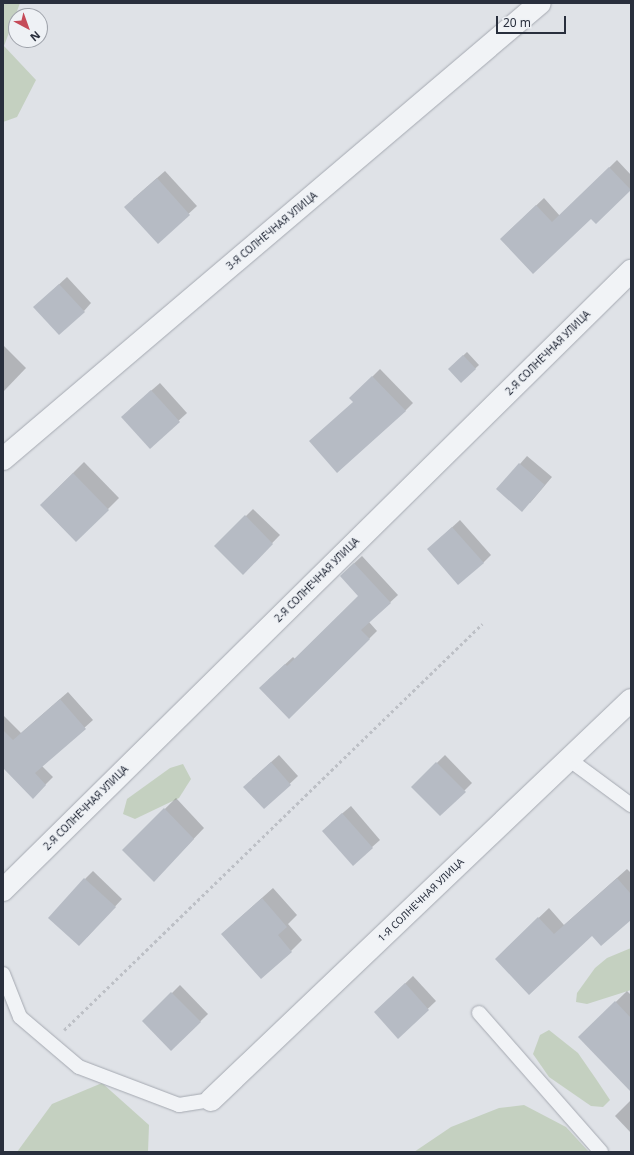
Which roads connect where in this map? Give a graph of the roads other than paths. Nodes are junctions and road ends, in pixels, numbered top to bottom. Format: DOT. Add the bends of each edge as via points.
graph roads {
  1 [pos="540,3"];
  2 [pos="631,271"];
  3 [pos="3,460"];
  4 [pos="631,700"];
  5 [pos="567,761"];
  6 [pos="631,805"];
  7 [pos="3,890"];
  8 [pos="3,974"];
  9 [pos="479,1014"];
  10 [pos="212,1100"];
  11 [pos="601,1152"];
  1 -- 3 [label="street, 3-Я СОЛНЕЧНАЯ УЛИЦА"];
  2 -- 7 [label="street, 2-Я СОЛНЕЧНАЯ УЛИЦА"];
  4 -- 5 [label="street, 1-Я СОЛНЕЧНАЯ УЛИЦА"];
  5 -- 6 [label="lane"];
  5 -- 10 [label="street, 1-Я СОЛНЕЧНАЯ УЛИЦА"];
  8 -- 10 [label="lane" via="20,1017 79,1067 179,1105"];
  9 -- 11 [label="lane"];
}
